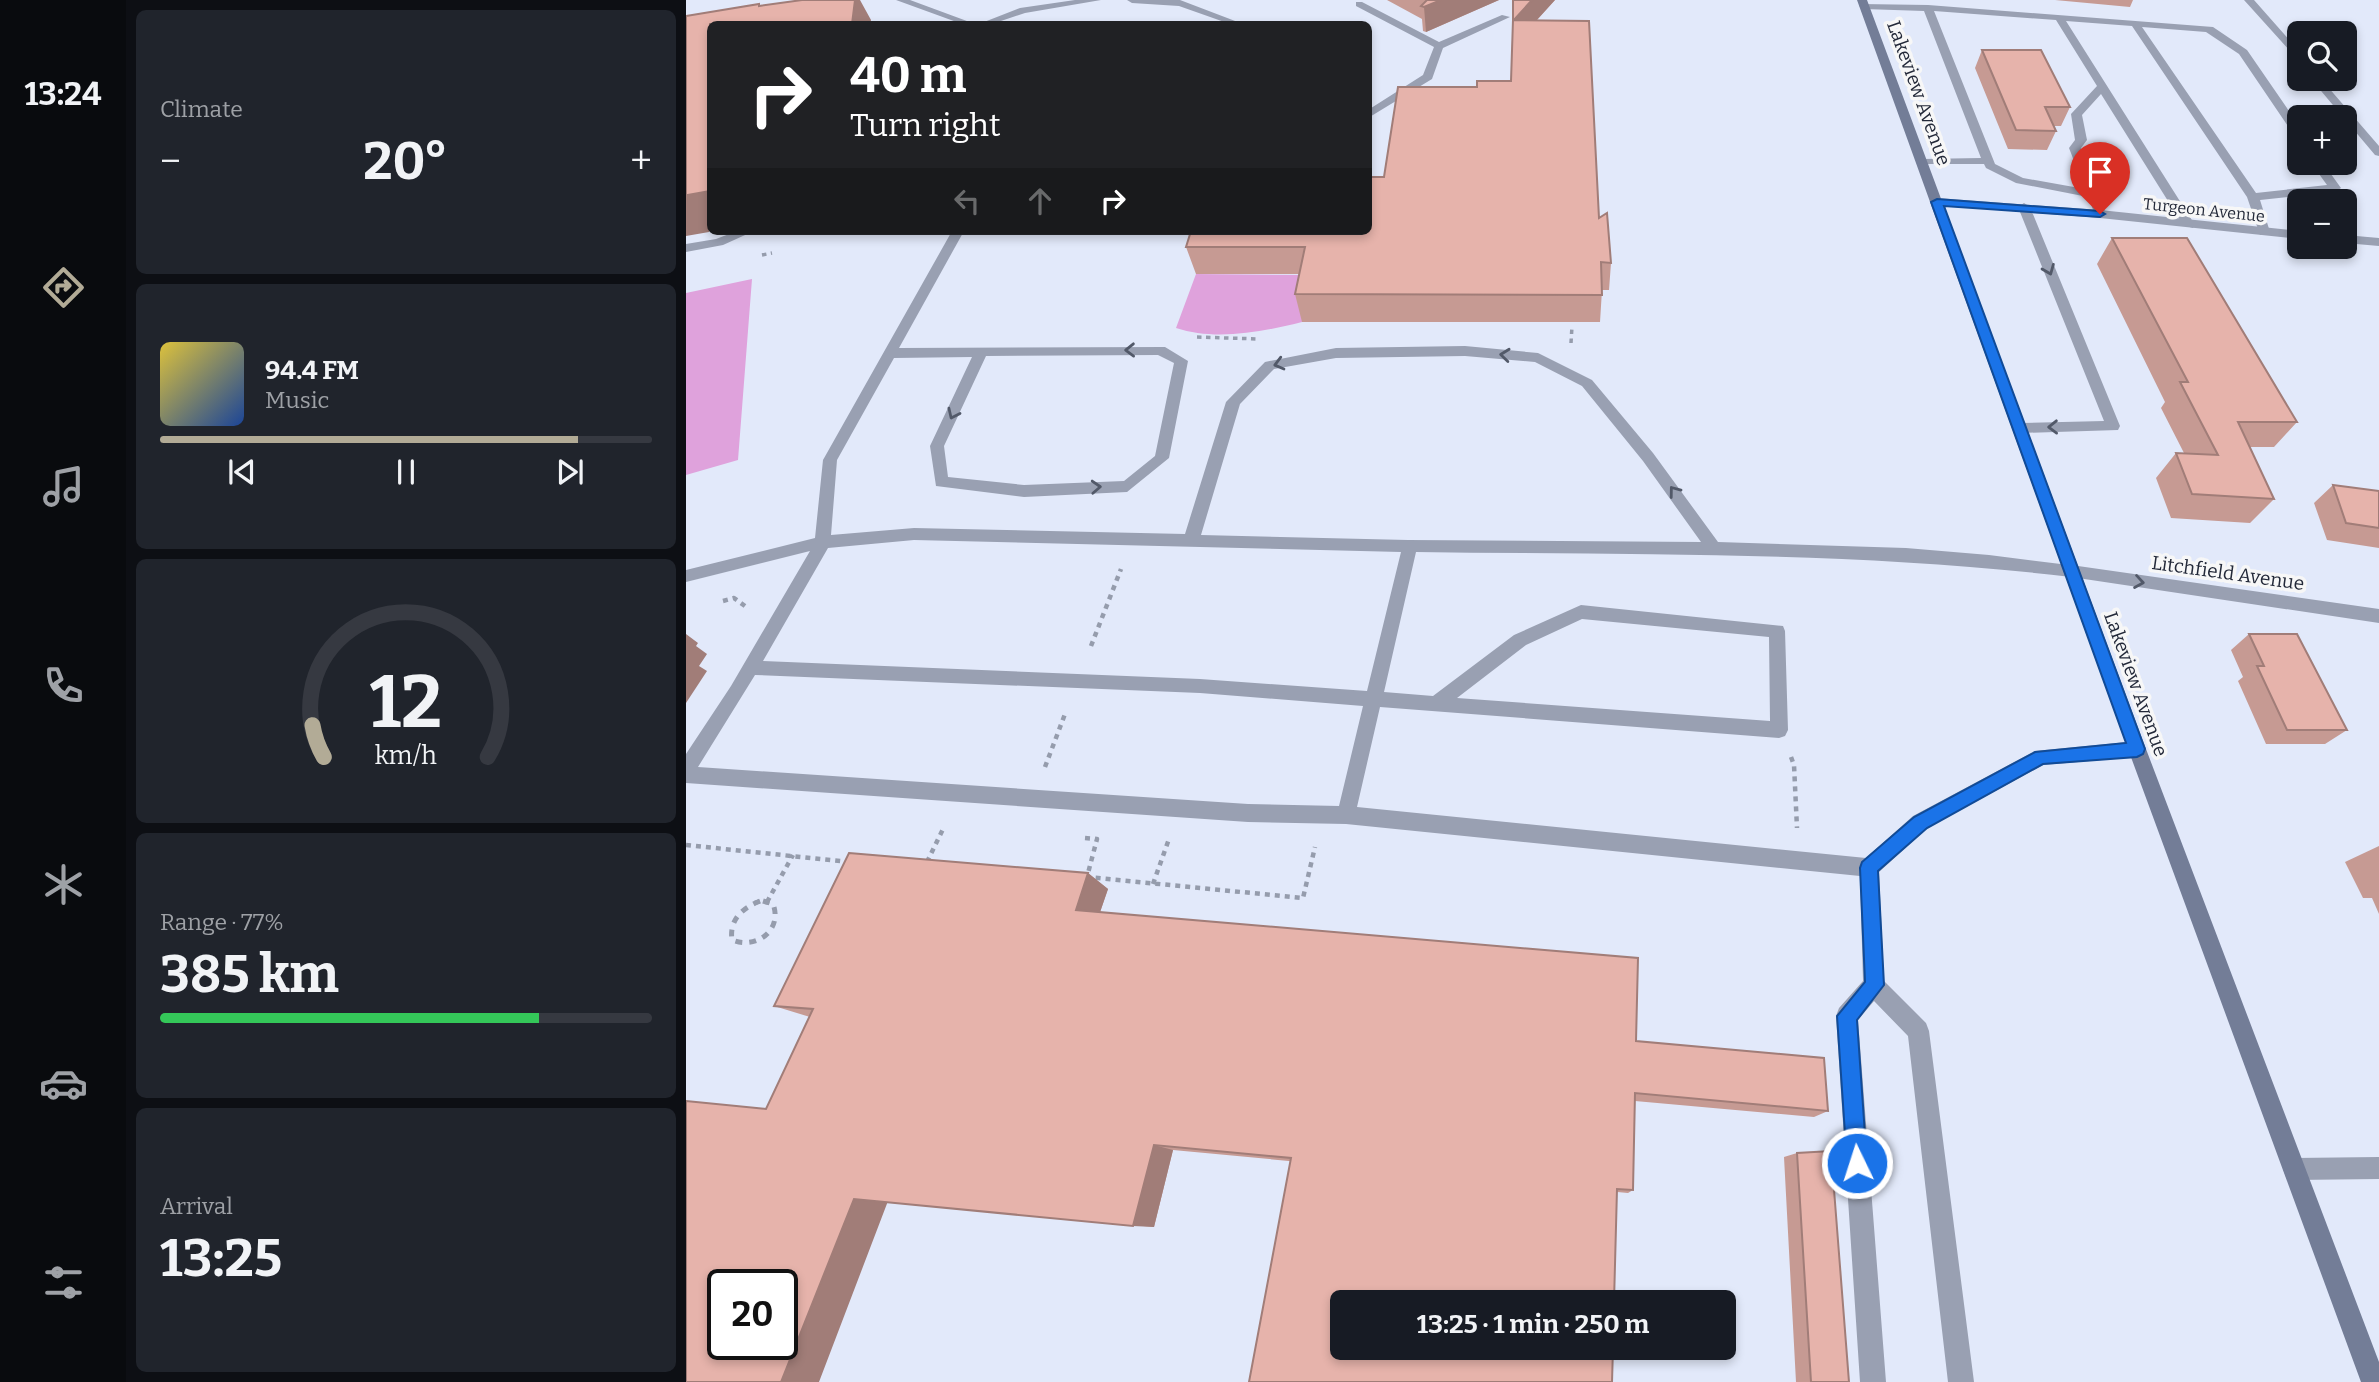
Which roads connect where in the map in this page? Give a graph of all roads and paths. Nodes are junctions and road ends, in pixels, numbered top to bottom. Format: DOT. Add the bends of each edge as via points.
graph roads {
  1 [pos="901,0"];
  2 [pos="1096,0"];
  3 [pos="1132,0"];
  4 [pos="2249,0"];
  5 [pos="1863,3"];
  6 [pos="1359,4"];
  7 [pos="1928,8"];
  8 [pos="1505,17"];
  9 [pos="2059,18"];
  10 [pos="961,21"];
  11 [pos="992,21"];
  12 [pos="1230,21"];
  13 [pos="2135,24"];
  14 [pos="2287,44"];
  15 [pos="1439,46"];
  16 [pos="2102,86"];
  17 [pos="2326,91"];
  18 [pos="1372,112"];
  19 [pos="2287,117"];
  20 [pos="2379,153"];
  21 [pos="1988,161"];
  22 [pos="1922,162"];
  23 [pos="2326,175"];
  24 [pos="2092,194"];
  25 [pos="2253,197"];
  26 [pos="1937,202"];
  27 [pos="2024,207"];
  28 [pos="2100,214"];
  29 [pos="2189,225"];
  30 [pos="2264,232"];
  31 [pos="2287,234"];
  32 [pos="737,235"];
  33 [pos="956,235"];
  34 [pos="2357,240"];
  35 [pos="2379,242"];
  36 [pos="686,248"];
  37 [pos="1191,337"];
  38 [pos="1267,339"];
  39 [pos="981,352"];
  40 [pos="890,353"];
  41 [pos="2021,428"];
  42 [pos="1192,539"];
  43 [pos="822,544"];
  44 [pos="1410,546"];
  45 [pos="1713,547"];
  46 [pos="1121,569"];
  47 [pos="2071,571"];
  48 [pos="686,576"];
  49 [pos="2379,616"];
  50 [pos="1091,646"];
  51 [pos="750,668"];
  52 [pos="1374,700"];
  53 [pos="1434,705"];
  54 [pos="1065,714"];
  55 [pos="1779,730"];
  56 [pos="2137,749"];
  57 [pos="1044,768"];
  58 [pos="686,772"];
  59 [pos="1181,808"];
  60 [pos="1323,815"];
  61 [pos="1346,816"];
  62 [pos="956,828"];
  63 [pos="1072,837"];
  64 [pos="1798,837"];
  65 [pos="686,845"];
  66 [pos="793,855"];
  67 [pos="862,863"];
  68 [pos="924,868"];
  69 [pos="1869,868"];
  70 [pos="1153,884"];
  71 [pos="767,902"];
  72 [pos="1874,985"];
  73 [pos="2294,1168"];
  74 [pos="2379,1168"];
  75 [pos="1873,1382"];
  76 [pos="1961,1382"];
  77 [pos="2374,1382"];
  1 -- 10 [label="street"];
  2 -- 11 [label="street" via="1023,10"];
  3 -- 12 [label="street" via="1180,3"];
  4 -- 14 [label="street"];
  5 -- 7 [label="street"];
  5 -- 22 [label="main road, Lakeview Avenue"];
  6 -- 15 [label="street"];
  7 -- 9 [label="street"];
  7 -- 21 [label="street"];
  8 -- 15 [label="street"];
  9 -- 13 [label="street"];
  9 -- 16 [label="street"];
  13 -- 19 [label="street" via="2209,29 2243,52"];
  13 -- 25 [label="street"];
  15 -- 18 [label="street" via="1428,77"];
  16 -- 24 [label="street" via="2076,114 2081,140 2075,148"];
  16 -- 29 [label="street"];
  17 -- 20 [label="street"];
  21 -- 22 [label="street"];
  21 -- 24 [label="street" via="2020,181"];
  22 -- 26 [label="main road, Lakeview Avenue"];
  23 -- 25 [label="street" via="2335,188"];
  24 -- 28 [label="street"];
  25 -- 30 [label="street"];
  26 -- 27 [label="street, Turgeon Avenue"];
  26 -- 41 [label="main road, Lakeview Avenue"];
  27 -- 28 [label="street, Turgeon Avenue"];
  27 -- 41 [label="street, one-way" via="2113,426"];
  28 -- 29 [label="street, Turgeon Avenue"];
  29 -- 30 [label="street, Turgeon Avenue"];
  30 -- 31 [label="street, Turgeon Avenue"];
  32 -- 36 [label="street"];
  33 -- 40 [label="street"];
  34 -- 35 [label="street"];
  37 -- 38 [label="path"];
  39 -- 39 [label="street, one-way" via="937,446 941,482 1024,491 1128,486 1162,458 1181,361 1160,350"];
  39 -- 40 [label="street"];
  40 -- 43 [label="street" via="830,460"];
  41 -- 47 [label="main road, Lakeview Avenue"];
  42 -- 43 [label="street, Litchfield Avenue" via="940,534 876,535"];
  42 -- 44 [label="street, Litchfield Avenue"];
  45 -- 42 [label="street, one-way" via="1587,383 1538,358 1465,351 1336,353 1270,365 1233,402"];
  43 -- 48 [label="street, Litchfield Avenue"];
  43 -- 51 [label="street"];
  44 -- 45 [label="street, Litchfield Avenue"];
  44 -- 52 [label="street"];
  45 -- 47 [label="street, Litchfield Avenue" via="1999,561"];
  46 -- 50 [label="path"];
  47 -- 49 [label="street, Litchfield Avenue, one-way"];
  47 -- 56 [label="main road, Lakeview Avenue"];
  51 -- 52 [label="street" via="1200,686"];
  51 -- 58 [label="street"];
  52 -- 53 [label="street"];
  52 -- 61 [label="street"];
  53 -- 55 [label="street"];
  53 -- 55 [label="street" via="1520,640 1581,612 1777,631"];
  54 -- 57 [label="path"];
  55 -- 64 [label="path" via="1794,765"];
  56 -- 69 [label="street" via="2041,757 1920,822"];
  56 -- 73 [label="main road, Lakeview Avenue"];
  58 -- 59 [label="street"];
  59 -- 60 [label="street"];
  59 -- 70 [label="path"];
  60 -- 61 [label="street"];
  60 -- 70 [label="path" via="1303,898"];
  61 -- 69 [label="street"];
  62 -- 68 [label="path" via="943,827"];
  63 -- 70 [label="path" via="1097,839 1087,877"];
  65 -- 66 [label="path"];
  66 -- 67 [label="path"];
  66 -- 71 [label="path"];
  69 -- 72 [label="street"];
  71 -- 71 [label="path" via="753,903 739,913 731,926 732,940 743,945 767,934 777,915 773,904"];
  72 -- 75 [label="street" via="1847,1016"];
  72 -- 76 [label="street" via="1918,1031"];
  73 -- 74 [label="street"];
  73 -- 77 [label="main road, Lakeview Avenue"];
}
